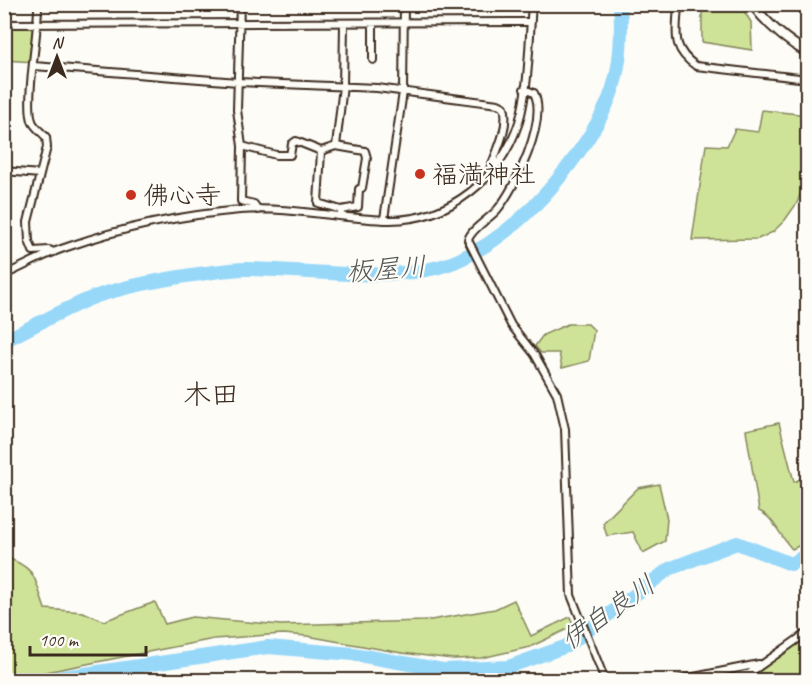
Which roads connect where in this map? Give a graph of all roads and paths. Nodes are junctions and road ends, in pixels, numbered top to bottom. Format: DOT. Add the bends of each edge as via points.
graph roads {
  1 [pos="38,4"];
  2 [pos="240,4"];
  3 [pos="404,4"];
  4 [pos="532,4"];
  5 [pos="678,4"];
  6 [pos="752,4"];
  7 [pos="531,22"];
  8 [pos="404,23"];
  9 [pos="4,24"];
  10 [pos="39,24"];
  11 [pos="344,24"];
  12 [pos="373,24"];
  13 [pos="240,25"];
  14 [pos="807,53"];
  15 [pos="373,60"];
  16 [pos="34,66"];
  17 [pos="807,79"];
  18 [pos="238,82"];
  19 [pos="343,86"];
  20 [pos="524,89"];
  21 [pos="404,92"];
  22 [pos="242,146"];
  23 [pos="336,146"];
  24 [pos="321,151"];
  25 [pos="4,171"];
  26 [pos="40,174"];
  27 [pos="488,177"];
  28 [pos="258,210"];
  29 [pos="341,212"];
  30 [pos="384,219"];
  31 [pos="54,252"];
  32 [pos="4,275"];
  33 [pos="807,632"];
  34 [pos="760,664"];
  35 [pos="750,673"];
  36 [pos="605,681"];
  37 [pos="679,681"];
  38 [pos="724,681"];
  39 [pos="740,681"];
  1 -- 10 [label="street"];
  2 -- 13 [label="street"];
  3 -- 8 [label="street"];
  4 -- 7 [label="street"];
  5 -- 17 [label="street" via="676,45 696,66"];
  6 -- 14 [label="street" via="780,34"];
  7 -- 8 [label="street"];
  7 -- 20 [label="street"];
  8 -- 12 [label="street"];
  8 -- 21 [label="street"];
  9 -- 10 [label="street"];
  10 -- 13 [label="street"];
  10 -- 16 [label="street"];
  11 -- 12 [label="street"];
  11 -- 13 [label="street"];
  11 -- 19 [label="street"];
  12 -- 15 [label="street"];
  13 -- 18 [label="street"];
  16 -- 18 [label="street"];
  16 -- 26 [label="street" via="31,117 47,140"];
  18 -- 19 [label="street"];
  18 -- 22 [label="street"];
  19 -- 21 [label="street"];
  19 -- 23 [label="street"];
  20 -- 27 [label="street" via="519,122 506,154"];
  20 -- 36 [label="street" via="534,93 537,101 527,153 508,195 470,234 469,245 511,325 557,394 562,414 569,580 574,607"];
  21 -- 27 [label="street" via="504,107 501,140"];
  21 -- 30 [label="street"];
  22 -- 24 [label="street" via="290,155 296,141"];
  22 -- 28 [label="street" via="241,201 254,204"];
  23 -- 24 [label="street"];
  23 -- 29 [label="street" via="365,151 367,158 358,207"];
  24 -- 29 [label="street" via="318,203"];
  25 -- 26 [label="street"];
  26 -- 31 [label="street" via="28,222 29,241 33,251"];
  27 -- 30 [label="street" via="450,206 426,214"];
  28 -- 29 [label="street"];
  28 -- 31 [label="street" via="184,218 97,237"];
  29 -- 30 [label="street"];
  31 -- 32 [label="street"];
  33 -- 34 [label="street"];
  34 -- 35 [label="street"];
  34 -- 37 [label="street"];
  35 -- 38 [label="street"];
  35 -- 39 [label="street"];
}
